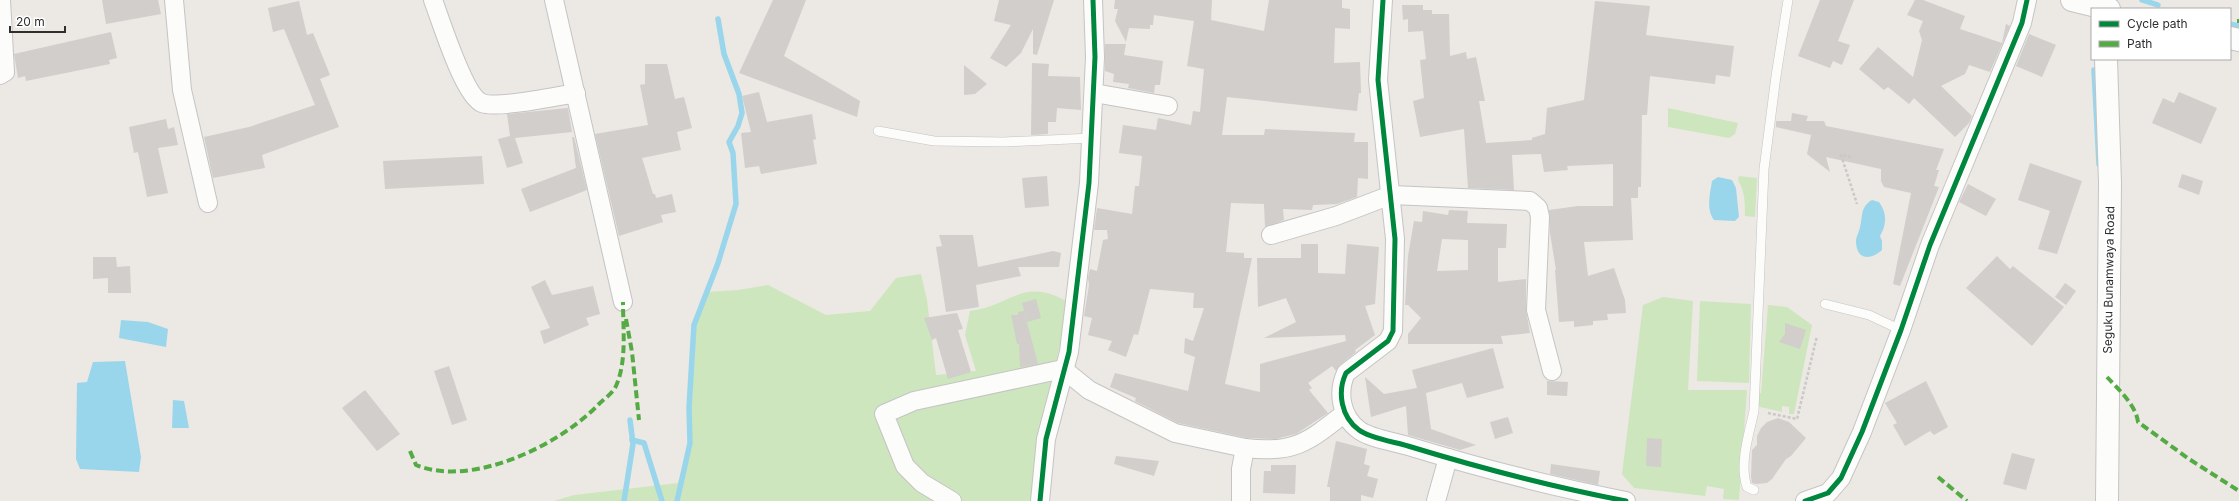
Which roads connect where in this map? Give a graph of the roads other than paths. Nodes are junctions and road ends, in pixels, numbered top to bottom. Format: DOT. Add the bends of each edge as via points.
graph roads {
  1 [pos="1,0"];
  2 [pos="174,0"];
  3 [pos="433,0"];
  4 [pos="554,0"];
  5 [pos="1092,0"];
  6 [pos="1383,0"];
  7 [pos="1788,0"];
  8 [pos="2027,0"];
  9 [pos="2072,0"];
  10 [pos="2105,6"];
  11 [pos="2106,60"];
  12 [pos="0,75"];
  13 [pos="576,93"];
  14 [pos="1094,93"];
  15 [pos="1168,106"];
  16 [pos="878,131"];
  17 [pos="1092,138"];
  18 [pos="1391,195"];
  19 [pos="208,203"];
  20 [pos="1271,235"];
  21 [pos="623,302"];
  22 [pos="1826,304"];
  23 [pos="1901,330"];
  24 [pos="1063,369"];
  25 [pos="1552,371"];
  26 [pos="1344,413"];
  27 [pos="1245,448"];
  28 [pos="1448,458"];
  29 [pos="1754,490"];
  30 [pos="952,501"];
  31 [pos="1040,501"];
  32 [pos="1241,501"];
  33 [pos="1436,501"];
  34 [pos="1626,501"];
  35 [pos="1805,501"];
  36 [pos="2107,501"];
  1 -- 12 [label="street" via="5,72"];
  2 -- 19 [label="street" via="182,90"];
  3 -- 13 [label="street" via="463,78 474,98 481,103 496,105"];
  4 -- 13 [label="street"];
  5 -- 14 [label="street"];
  6 -- 18 [label="street" via="1378,80"];
  7 -- 29 [label="lane" via="1764,169 1754,411 1746,448 1745,481 1748,487"];
  8 -- 23 [label="street" via="2022,23 1930,245"];
  9 -- 10 [label="main road"];
  11 -- 36 [label="main road, Seguku Bunamwaya Road" via="2110,183"];
  13 -- 21 [label="street"];
  14 -- 15 [label="street"];
  14 -- 17 [label="street"];
  16 -- 17 [label="lane" via="934,141 1004,142"];
  17 -- 24 [label="street" via="1069,352"];
  18 -- 20 [label="street" via="1336,216"];
  18 -- 25 [label="street" via="1526,199 1538,208 1540,217 1536,310"];
  18 -- 26 [label="street" via="1395,239 1393,331 1388,341 1346,373 1341,396"];
  22 -- 23 [label="lane" via="1869,315"];
  23 -- 35 [label="street" via="1862,432 1841,478 1828,493"];
  24 -- 27 [label="street" via="1089,390 1175,433"];
  24 -- 30 [label="street" via="914,401 884,414 904,466 922,483"];
  24 -- 31 [label="street" via="1046,439"];
  26 -- 27 [label="street" via="1314,437 1286,450"];
  26 -- 28 [label="street" via="1360,431"];
  27 -- 32 [label="street" via="1241,469"];
  28 -- 33 [label="street"];
  28 -- 34 [label="street"];
}
